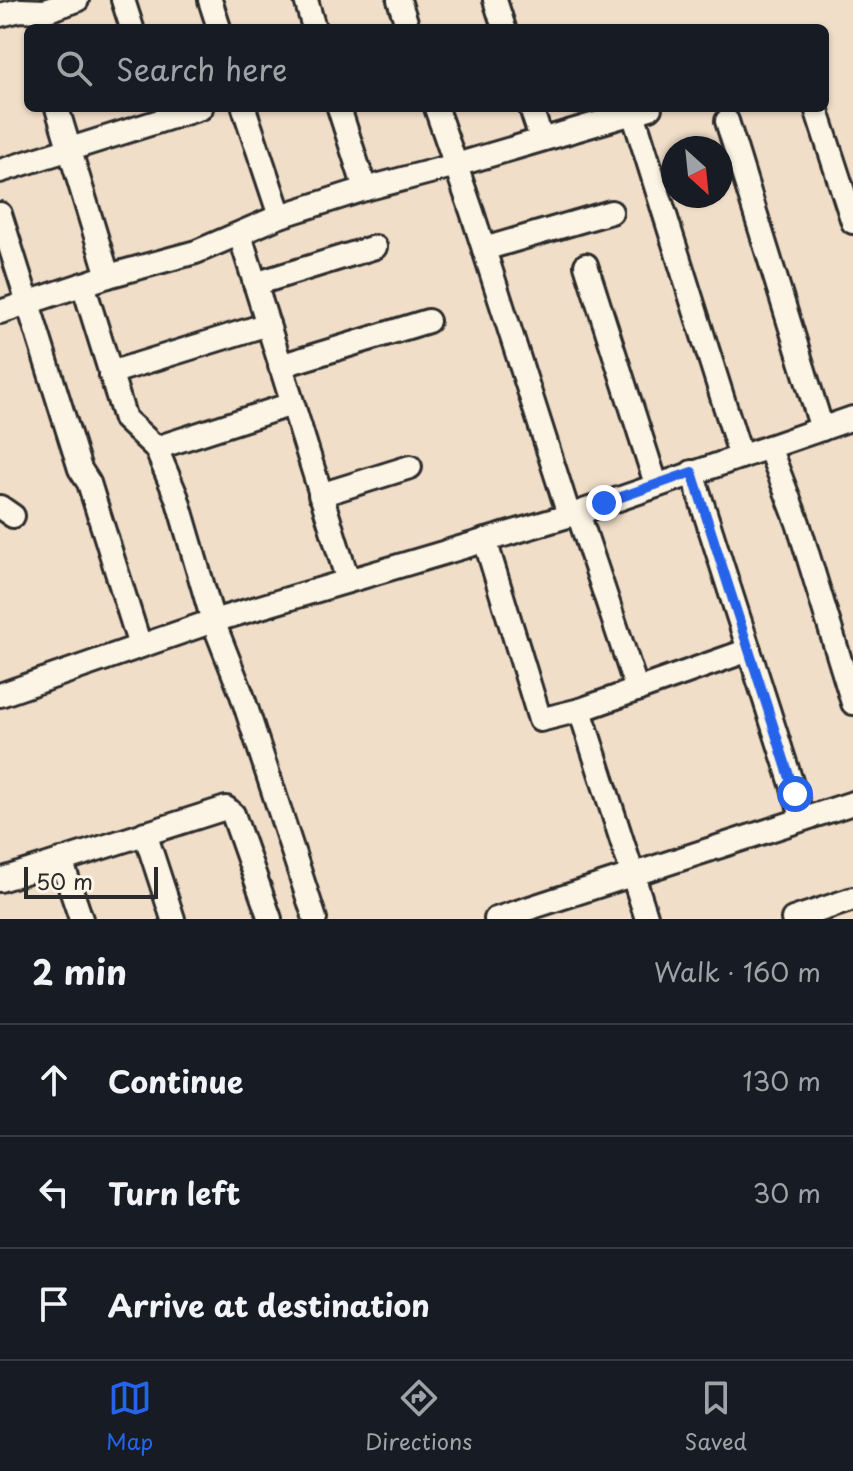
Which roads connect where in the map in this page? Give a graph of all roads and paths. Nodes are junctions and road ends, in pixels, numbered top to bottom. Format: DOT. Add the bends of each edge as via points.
graph roads {
  1 [pos="77,0"];
  2 [pos="123,0"];
  3 [pos="210,0"];
  4 [pos="306,0"];
  5 [pos="399,0"];
  6 [pos="495,0"];
  7 [pos="28,13"];
  8 [pos="0,15"];
  9 [pos="131,24"];
  10 [pos="218,24"];
  11 [pos="313,24"];
  12 [pos="407,24"];
  13 [pos="503,24"];
  14 [pos="58,112"];
  15 [pos="245,112"];
  16 [pos="340,112"];
  17 [pos="437,112"];
  18 [pos="532,112"];
  19 [pos="635,112"];
  20 [pos="643,112"];
  21 [pos="817,112"];
  22 [pos="160,115"];
  23 [pos="727,121"];
  24 [pos="541,138"];
  25 [pos="69,151"];
  26 [pos="456,165"];
  27 [pos="0,171"];
  28 [pos="365,189"];
  29 [pos="611,212"];
  30 [pos="0,214"];
  31 [pos="280,216"];
  32 [pos="853,222"];
  33 [pos="240,235"];
  34 [pos="375,247"];
  35 [pos="484,249"];
  36 [pos="586,265"];
  37 [pos="108,276"];
  38 [pos="83,284"];
  39 [pos="255,284"];
  40 [pos="27,303"];
  41 [pos="0,312"];
  42 [pos="428,321"];
  43 [pos="268,324"];
  44 [pos="280,366"];
  45 [pos="110,373"];
  46 [pos="292,404"];
  47 [pos="853,418"];
  48 [pos="822,429"];
  49 [pos="769,447"];
  50 [pos="156,448"];
  51 [pos="741,457"];
  52 [pos="410,467"];
  53 [pos="692,472"];
  54 [pos="656,484"];
  55 [pos="320,495"];
  56 [pos="574,514"];
  57 [pos="485,540"];
  58 [pos="348,581"];
  59 [pos="213,621"];
  60 [pos="140,646"];
  61 [pos="749,650"];
  62 [pos="637,690"];
  63 [pos="0,695"];
  64 [pos="853,703"];
  65 [pos="580,710"];
  66 [pos="853,803"];
  67 [pos="803,819"];
  68 [pos="145,833"];
  69 [pos="61,860"];
  70 [pos="633,874"];
  71 [pos="0,880"];
  72 [pos="853,899"];
  73 [pos="81,919"];
  74 [pos="173,919"];
  75 [pos="270,919"];
  76 [pos="315,919"];
  77 [pos="496,919"];
  78 [pos="647,919"];
  79 [pos="793,919"];
  1 -- 7 [label="street"];
  2 -- 9 [label="street"];
  3 -- 10 [label="street"];
  4 -- 11 [label="street"];
  5 -- 12 [label="street"];
  6 -- 13 [label="street"];
  7 -- 8 [label="street"];
  14 -- 25 [label="street"];
  15 -- 31 [label="street"];
  16 -- 28 [label="street"];
  17 -- 26 [label="street"];
  18 -- 24 [label="street"];
  19 -- 24 [label="street"];
  20 -- 51 [label="street"];
  21 -- 32 [label="street"];
  22 -- 25 [label="street"];
  23 -- 48 [label="street"];
  24 -- 26 [label="street"];
  25 -- 27 [label="street"];
  25 -- 37 [label="street"];
  26 -- 28 [label="street"];
  26 -- 35 [label="street"];
  28 -- 31 [label="street"];
  29 -- 35 [label="street"];
  30 -- 40 [label="street"];
  31 -- 33 [label="street"];
  33 -- 37 [label="street"];
  33 -- 39 [label="street"];
  34 -- 39 [label="street"];
  35 -- 56 [label="street"];
  36 -- 54 [label="street"];
  37 -- 38 [label="street"];
  38 -- 40 [label="street"];
  38 -- 45 [label="street"];
  39 -- 43 [label="street"];
  40 -- 41 [label="street"];
  40 -- 60 [label="street"];
  42 -- 44 [label="street"];
  43 -- 44 [label="street"];
  43 -- 45 [label="street"];
  44 -- 46 [label="street"];
  45 -- 50 [label="street" via="125,419"];
  46 -- 50 [label="street"];
  46 -- 55 [label="street"];
  47 -- 48 [label="street"];
  48 -- 49 [label="street"];
  49 -- 51 [label="street"];
  49 -- 64 [label="street"];
  50 -- 59 [label="street" via="177,498"];
  51 -- 53 [label="street"];
  52 -- 55 [label="street"];
  53 -- 54 [label="street"];
  53 -- 61 [label="street"];
  54 -- 56 [label="street"];
  55 -- 58 [label="street"];
  56 -- 57 [label="street"];
  56 -- 62 [label="street"];
  57 -- 58 [label="street"];
  57 -- 65 [label="street" via="540,720"];
  58 -- 59 [label="street"];
  59 -- 60 [label="street"];
  59 -- 76 [label="street"];
  60 -- 63 [label="street"];
  61 -- 62 [label="street"];
  61 -- 67 [label="street"];
  62 -- 65 [label="street"];
  65 -- 70 [label="street"];
  66 -- 67 [label="street"];
  67 -- 70 [label="street"];
  68 -- 69 [label="street"];
  68 -- 74 [label="street"];
  68 -- 75 [label="street" via="229,809"];
  69 -- 71 [label="street"];
  69 -- 73 [label="street"];
  70 -- 77 [label="street"];
  70 -- 78 [label="street"];
  72 -- 79 [label="street"];
}
